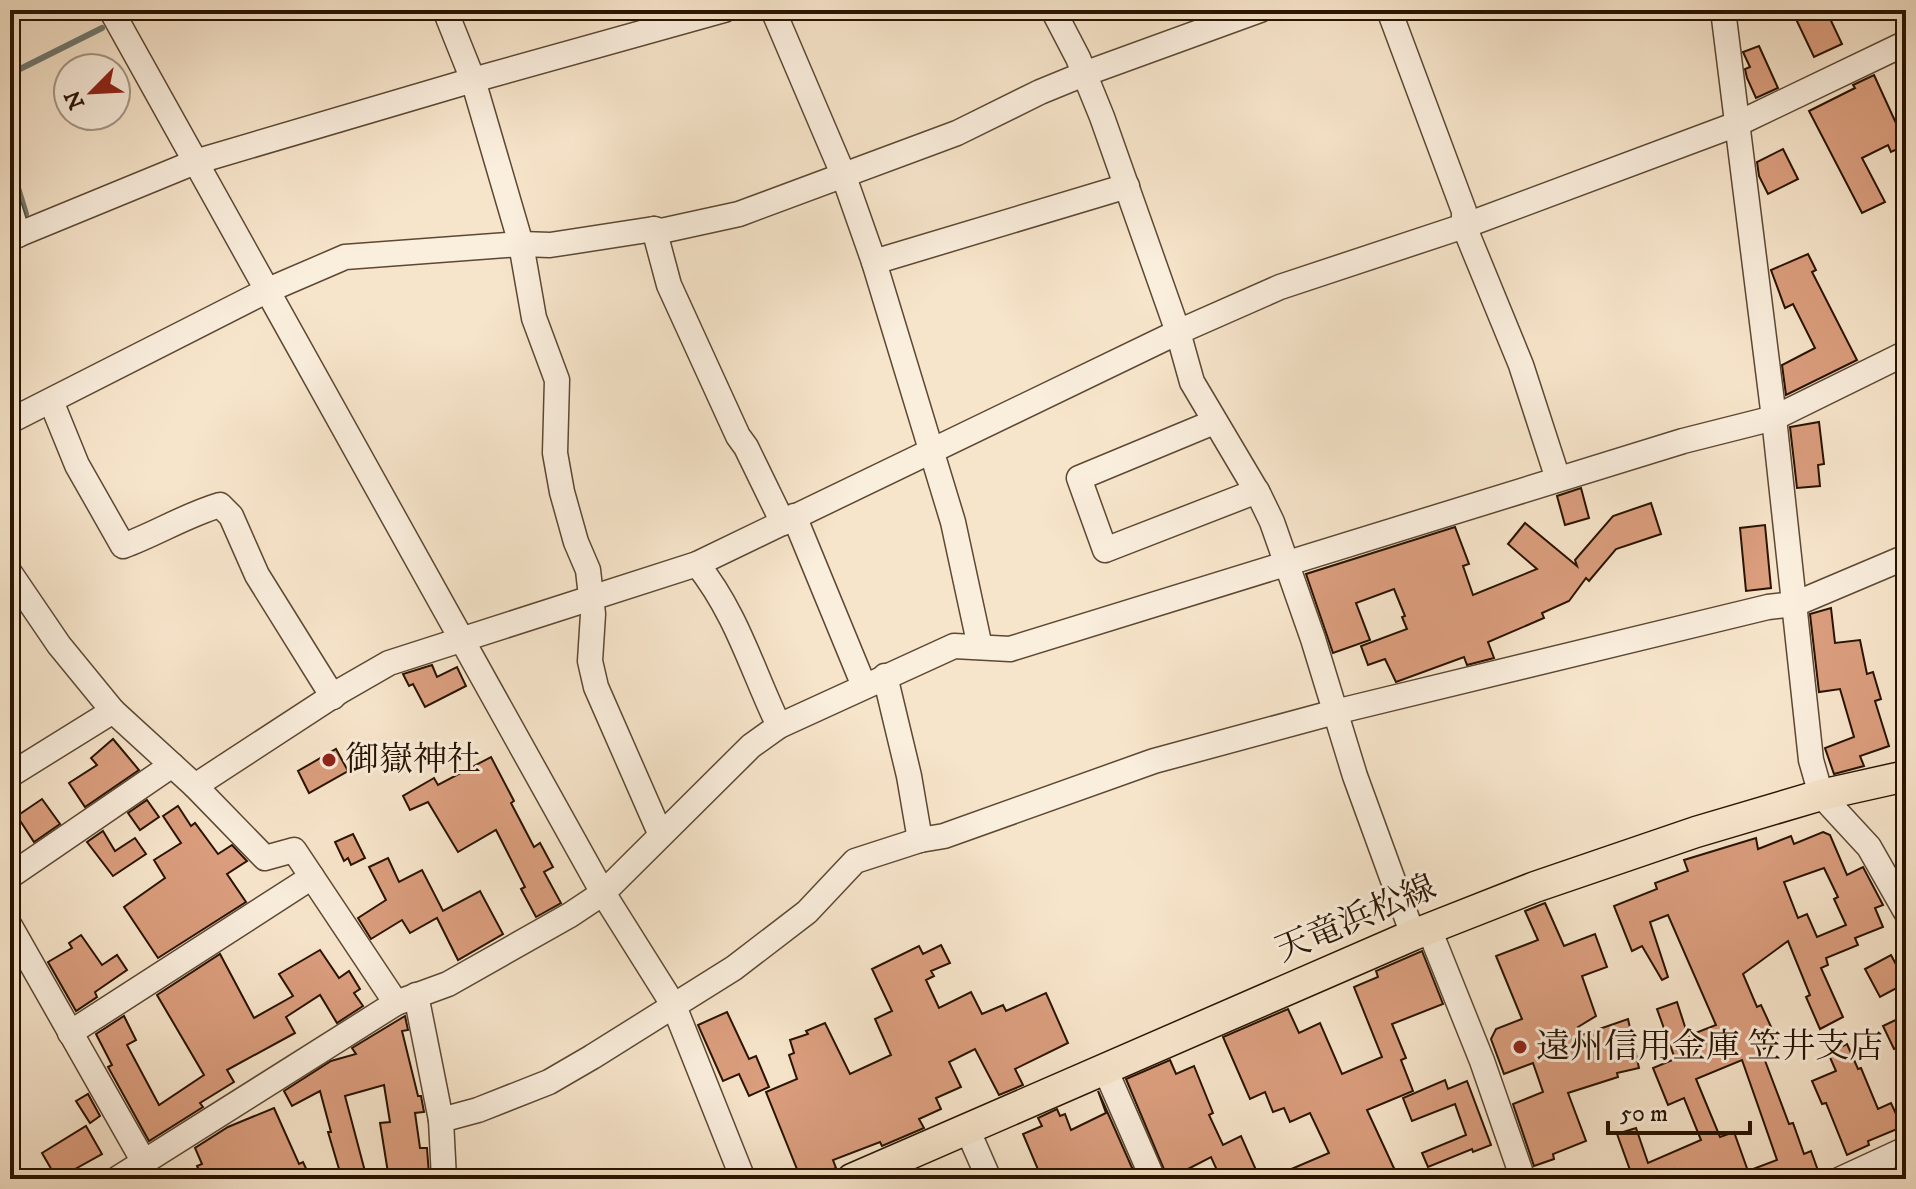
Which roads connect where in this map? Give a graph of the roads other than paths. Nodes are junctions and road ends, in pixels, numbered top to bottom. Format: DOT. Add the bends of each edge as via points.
graph roads {
  1 [pos="111,10"];
  2 [pos="445,10"];
  3 [pos="724,10"];
  4 [pos="773,10"];
  5 [pos="1053,10"];
  6 [pos="1260,10"];
  7 [pos="1389,10"];
  8 [pos="1723,10"];
  9 [pos="1906,43"];
  10 [pos="1084,74"];
  11 [pos="473,80"];
  12 [pos="1737,124"];
  13 [pos="195,162"];
  14 [pos="843,174"];
  15 [pos="1127,186"];
  16 [pos="10,209"];
  17 [pos="1464,226"];
  18 [pos="654,229"];
  19 [pos="14,237"];
  20 [pos="521,244"];
  21 [pos="874,262"];
  22 [pos="266,291"];
  23 [pos="1178,332"];
  24 [pos="1906,353"];
  25 [pos="51,401"];
  26 [pos="1774,418"];
  27 [pos="10,421"];
  28 [pos="1214,422"];
  29 [pos="933,450"];
  30 [pos="1558,479"];
  31 [pos="1257,491"];
  32 [pos="789,520"];
  33 [pos="1906,557"];
  34 [pos="1287,563"];
  35 [pos="697,564"];
  36 [pos="14,585"];
  37 [pos="592,597"];
  38 [pos="1795,604"];
  39 [pos="463,640"];
  40 [pos="980,647"];
  41 [pos="875,681"];
  42 [pos="333,697"];
  43 [pos="113,711"];
  44 [pos="1335,712"];
  45 [pos="779,726"];
  46 [pos="172,765"];
  47 [pos="10,775"];
  48 [pos="1906,776"];
  49 [pos="195,786"];
  50 [pos="1821,795"];
  51 [pos="660,833"];
  52 [pos="920,840"];
  53 [pos="10,876"];
  54 [pos="312,877"];
  55 [pos="603,893"];
  56 [pos="1906,912"];
  57 [pos="10,926"];
  58 [pos="1421,932"];
  59 [pos="406,999"];
  60 [pos="674,1006"];
  61 [pos="70,1033"];
  62 [pos="1105,1069"];
  63 [pos="441,1120"];
  64 [pos="968,1131"];
  65 [pos="1906,1149"];
  66 [pos="144,1162"];
  67 [pos="117,1179"];
  68 [pos="444,1179"];
  69 [pos="743,1179"];
  70 [pos="852,1179"];
  71 [pos="989,1179"];
  72 [pos="1153,1179"];
  73 [pos="1523,1179"];
  74 [pos="1841,1179"];
  1 -- 13 [label="street"];
  2 -- 11 [label="street"];
  3 -- 11 [label="street"];
  4 -- 14 [label="street"];
  5 -- 10 [label="street"];
  6 -- 10 [label="street"];
  7 -- 17 [label="street" via="1464,211"];
  8 -- 12 [label="street"];
  9 -- 12 [label="street"];
  10 -- 14 [label="street" via="957,133"];
  10 -- 15 [label="street"];
  11 -- 13 [label="street"];
  11 -- 20 [label="street"];
  12 -- 17 [label="street"];
  12 -- 26 [label="street"];
  13 -- 19 [label="street"];
  13 -- 22 [label="street"];
  14 -- 18 [label="street" via="739,214"];
  14 -- 21 [label="street"];
  15 -- 21 [label="street"];
  15 -- 23 [label="street"];
  16 -- 19 [label="street"];
  17 -- 23 [label="street" via="1280,287"];
  17 -- 30 [label="street" via="1521,365"];
  18 -- 20 [label="street" via="550,245"];
  18 -- 32 [label="street" via="669,285 738,436"];
  20 -- 22 [label="street" via="345,257"];
  20 -- 37 [label="street" via="534,318 557,380 555,453 562,492"];
  21 -- 29 [label="street"];
  22 -- 25 [label="street"];
  22 -- 39 [label="street"];
  23 -- 28 [label="street" via="1192,382"];
  23 -- 29 [label="street"];
  24 -- 26 [label="street"];
  25 -- 27 [label="street"];
  25 -- 42 [label="street" via="77,465 123,546 201,510 220,505 231,516 257,575"];
  26 -- 30 [label="street"];
  26 -- 38 [label="street"];
  28 -- 31 [label="street"];
  28 -- 31 [label="street" via="1079,478 1105,550"];
  29 -- 32 [label="street"];
  29 -- 40 [label="street"];
  30 -- 34 [label="street"];
  31 -- 34 [label="street"];
  32 -- 35 [label="street"];
  32 -- 41 [label="street"];
  33 -- 38 [label="street"];
  34 -- 40 [label="street" via="1010,649"];
  34 -- 44 [label="street"];
  35 -- 37 [label="street"];
  35 -- 45 [label="street" via="746,646"];
  36 -- 43 [label="street"];
  37 -- 39 [label="street"];
  37 -- 51 [label="street" via="590,661 596,687"];
  38 -- 44 [label="street"];
  38 -- 50 [label="street" via="1811,760"];
  39 -- 42 [label="street" via="389,663"];
  39 -- 55 [label="street"];
  40 -- 41 [label="street" via="954,646"];
  41 -- 45 [label="street"];
  41 -- 52 [label="street" via="909,776"];
  42 -- 49 [label="street"];
  43 -- 46 [label="street"];
  43 -- 47 [label="street"];
  44 -- 52 [label="street" via="1154,761"];
  44 -- 58 [label="street"];
  45 -- 51 [label="street"];
  46 -- 49 [label="street"];
  46 -- 53 [label="street"];
  48 -- 50 [label="main road, 天竜浜松線"];
  49 -- 54 [label="street" via="265,858 294,850"];
  50 -- 56 [label="street" via="1869,847"];
  50 -- 58 [label="main road, 天竜浜松線" via="1535,887"];
  51 -- 55 [label="street"];
  52 -- 60 [label="street" via="855,861 807,912"];
  54 -- 59 [label="street"];
  54 -- 61 [label="street"];
  55 -- 59 [label="street" via="448,984"];
  55 -- 60 [label="street"];
  57 -- 61 [label="street"];
  58 -- 62 [label="main road, 天竜浜松線"];
  58 -- 73 [label="street" via="1482,1061"];
  59 -- 63 [label="street"];
  59 -- 66 [label="street"];
  60 -- 63 [label="street" via="549,1082"];
  60 -- 69 [label="street"];
  61 -- 66 [label="street"];
  62 -- 64 [label="main road, 天竜浜松線"];
  62 -- 72 [label="street"];
  63 -- 68 [label="street"];
  64 -- 70 [label="main road, 天竜浜松線"];
  64 -- 71 [label="street"];
  65 -- 74 [label="street"];
  66 -- 67 [label="street"];
}
